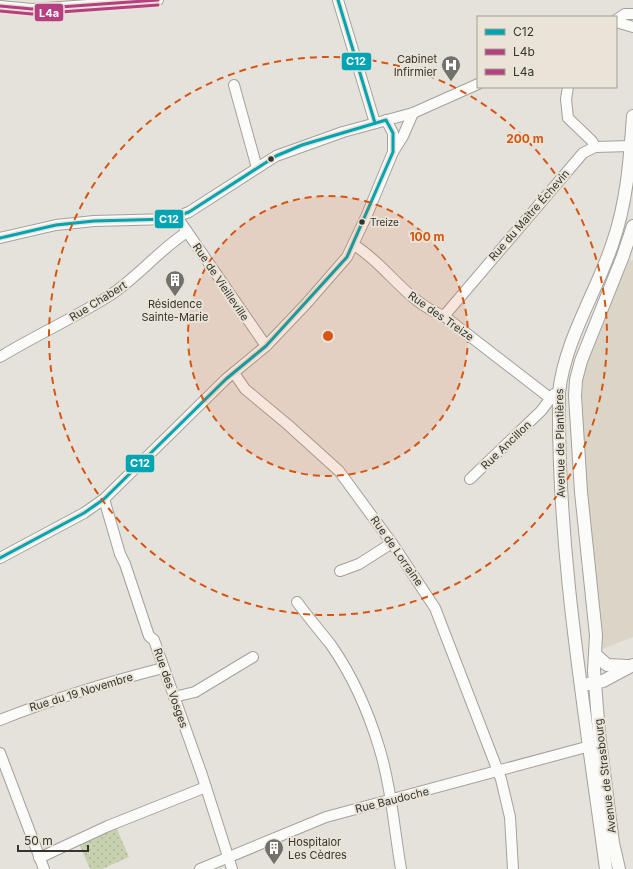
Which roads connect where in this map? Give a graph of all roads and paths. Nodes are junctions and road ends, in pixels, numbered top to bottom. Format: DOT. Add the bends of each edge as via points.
graph roads {
  1 [pos="158,0"];
  2 [pos="338,0"];
  3 [pos="0,6"];
  4 [pos="633,14"];
  5 [pos="617,20"];
  6 [pos="617,21"];
  7 [pos="633,27"];
  8 [pos="477,84"];
  9 [pos="234,85"];
  10 [pos="568,88"];
  11 [pos="413,113"];
  12 [pos="633,116"];
  13 [pos="386,120"];
  14 [pos="375,123"];
  15 [pos="631,146"];
  16 [pos="595,147"];
  17 [pos="393,152"];
  18 [pos="257,168"];
  19 [pos="177,217"];
  20 [pos="633,226"];
  21 [pos="187,232"];
  22 [pos="0,238"];
  23 [pos="354,245"];
  24 [pos="444,316"];
  25 [pos="266,346"];
  26 [pos="0,357"];
  27 [pos="234,373"];
  28 [pos="554,395"];
  29 [pos="541,411"];
  30 [pos="558,412"];
  31 [pos="470,479"];
  32 [pos="104,499"];
  33 [pos="392,543"];
  34 [pos="0,558"];
  35 [pos="340,571"];
  36 [pos="297,602"];
  37 [pos="596,655"];
  38 [pos="253,657"];
  39 [pos="632,665"];
  40 [pos="164,668"];
  41 [pos="595,683"];
  42 [pos="581,686"];
  43 [pos="174,697"];
  44 [pos="0,720"];
  45 [pos="590,746"];
  46 [pos="0,753"];
  47 [pos="498,771"];
  48 [pos="206,787"];
  49 [pos="390,800"];
  50 [pos="228,857"];
  51 [pos="39,858"];
  52 [pos="44,869"];
  53 [pos="200,869"];
  54 [pos="232,869"];
  55 [pos="401,869"];
  56 [pos="513,869"];
  57 [pos="606,869"];
  58 [pos="618,869"];
  1 -- 3 [label="street" via="32,9"];
  2 -- 14 [label="street"];
  4 -- 5 [label="street" via="625,14"];
  6 -- 7 [label="street"];
  8 -- 11 [label="street"];
  9 -- 18 [label="street"];
  10 -- 16 [label="street" via="568,118"];
  11 -- 13 [label="street"];
  11 -- 17 [label="street"];
  12 -- 15 [label="main road, Avenue de Plantières"];
  13 -- 14 [label="street"];
  13 -- 17 [label="street" via="393,133"];
  14 -- 18 [label="street" via="302,145 276,156"];
  15 -- 16 [label="street"];
  15 -- 28 [label="main road, Avenue de Plantières" via="625,196 616,233 566,358"];
  16 -- 24 [label="street, Rue du Maître Échevin" via="583,153"];
  17 -- 23 [label="street"];
  18 -- 19 [label="street" via="189,212"];
  19 -- 21 [label="street, Rue de Vieilleville"];
  19 -- 22 [label="street" via="56,225"];
  20 -- 37 [label="main road, Avenue de Plantières" via="581,360 576,380 580,480"];
  21 -- 25 [label="street, Rue de Vieilleville"];
  21 -- 26 [label="street, Rue Chabert" via="137,276 109,296"];
  23 -- 24 [label="street, Rue des Treize" via="416,301"];
  23 -- 25 [label="street" via="314,296"];
  24 -- 28 [label="street, Rue des Treize"];
  25 -- 27 [label="street"];
  27 -- 32 [label="street"];
  27 -- 33 [label="street, Rue de Lorraine" via="245,389 340,472"];
  28 -- 29 [label="street, Rue Ancillon"];
  28 -- 30 [label="main road, Avenue de Plantières"];
  29 -- 30 [label="street"];
  29 -- 31 [label="street, Rue Ancillon"];
  30 -- 42 [label="main road, Avenue de Plantières" via="565,560"];
  32 -- 34 [label="street" via="84,513"];
  32 -- 40 [label="street, Rue des Vosges" via="149,636 154,640"];
  33 -- 35 [label="street" via="359,564"];
  33 -- 47 [label="street, Rue de Lorraine" via="435,608"];
  36 -- 49 [label="street" via="331,646 360,698 379,748"];
  37 -- 39 [label="main road" via="607,666"];
  37 -- 41 [label="main road, Avenue de Plantières"];
  38 -- 43 [label="street" via="195,692"];
  39 -- 41 [label="main road"];
  40 -- 43 [label="street, Rue des Vosges"];
  40 -- 44 [label="street, Rue du 19 Novembre" via="24,710"];
  41 -- 42 [label="main road"];
  41 -- 58 [label="main road, Avenue de Strasbourg" via="606,790"];
  42 -- 45 [label="main road, Avenue de Strasbourg"];
  43 -- 48 [label="street, Rue des Vosges"];
  45 -- 47 [label="street, Rue Baudoche"];
  45 -- 57 [label="main road, Avenue de Strasbourg"];
  46 -- 51 [label="street"];
  47 -- 49 [label="street, Rue Baudoche"];
  47 -- 56 [label="street, Rue de Lorraine" via="510,817"];
  48 -- 50 [label="street, Rue des Vosges"];
  48 -- 51 [label="street" via="108,826"];
  49 -- 50 [label="street, Rue Baudoche" via="326,817"];
  49 -- 55 [label="street"];
  50 -- 53 [label="street, Rue Baudoche"];
  50 -- 54 [label="street, Rue des Vosges"];
  51 -- 52 [label="street"];
}
